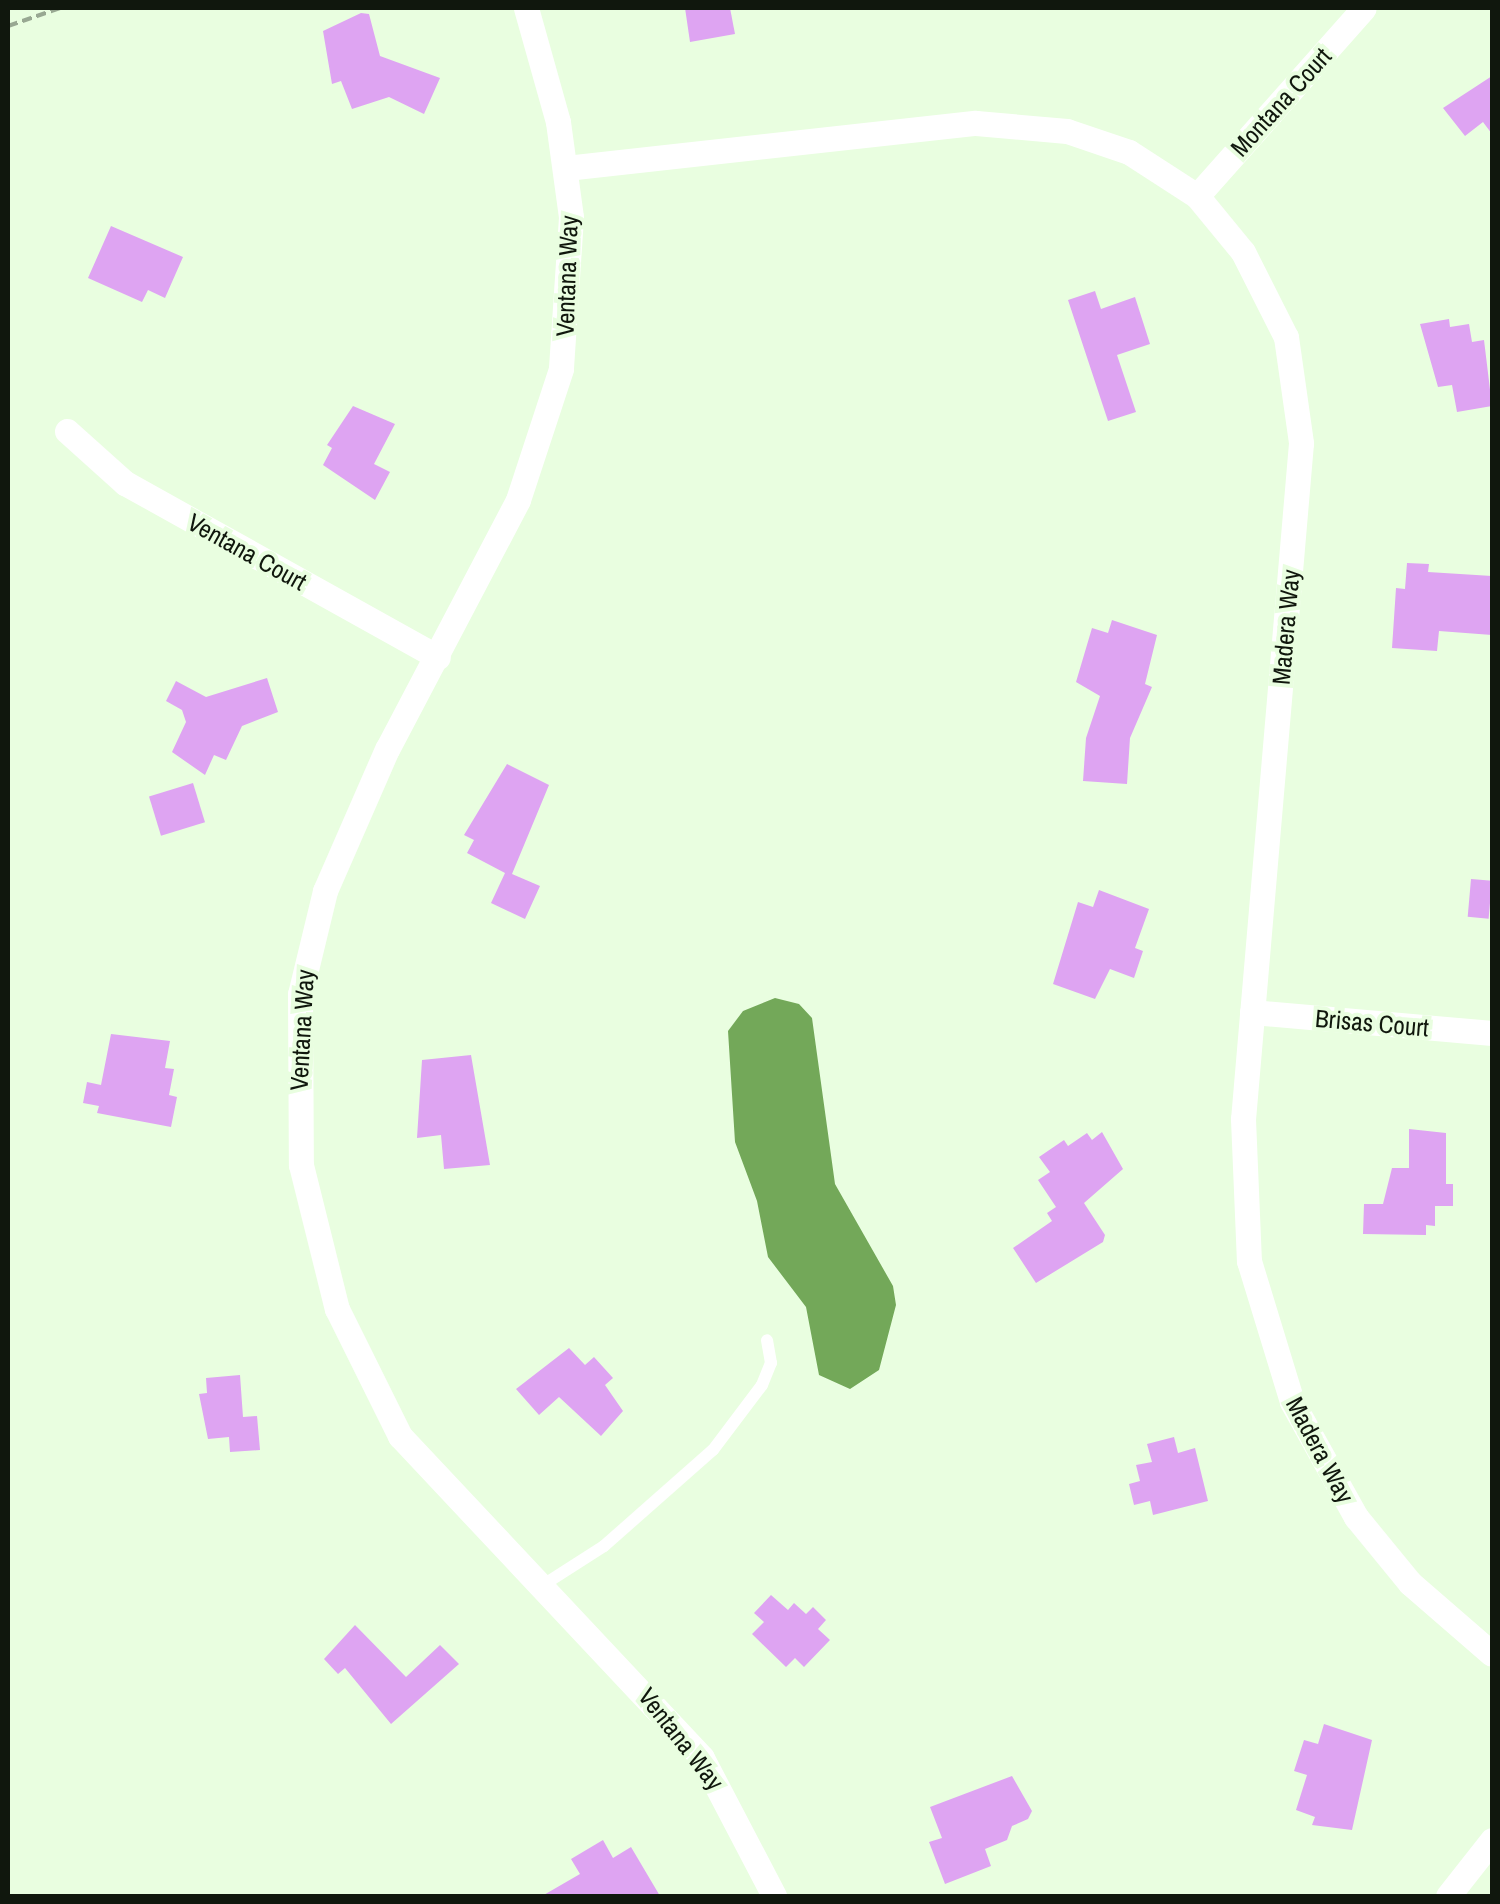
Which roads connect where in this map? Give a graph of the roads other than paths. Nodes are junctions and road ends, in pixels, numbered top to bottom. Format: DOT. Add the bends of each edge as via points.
graph roads {
  1 [pos="526,8"];
  2 [pos="1364,8"];
  3 [pos="566,168"];
  4 [pos="1197,196"];
  5 [pos="67,432"];
  6 [pos="438,657"];
  7 [pos="1252,1012"];
  8 [pos="1492,1034"];
  9 [pos="767,1340"];
  10 [pos="540,1587"];
  11 [pos="1492,1654"];
  12 [pos="1492,1840"];
  13 [pos="774,1896"];
  14 [pos="1448,1896"];
  1 -- 3 [label="street, Ventana Way"];
  2 -- 4 [label="street, Montana Court"];
  3 -- 4 [label="street, Madera Way" via="1003,123 1095,138"];
  3 -- 6 [label="street, Ventana Way" via="572,276 552,408 518,500"];
  4 -- 7 [label="street, Madera Way" via="1220,218 1262,283 1286,337 1299,398 1297,515"];
  5 -- 6 [label="street, Ventana Court" via="125,484"];
  6 -- 10 [label="street, Ventana Way" via="358,809 309,946 298,1026 301,1165 325,1273 372,1387 439,1484"];
  7 -- 8 [label="street, Brisas Court"];
  7 -- 11 [label="street, Madera Way" via="1242,1137 1249,1261 1292,1402 1385,1556"];
  9 -- 10 [label="lane" via="770,1363 762,1386 713,1450 604,1546"];
  10 -- 13 [label="street, Ventana Way" via="634,1678 702,1758"];
  12 -- 14 [label="street"];
}
